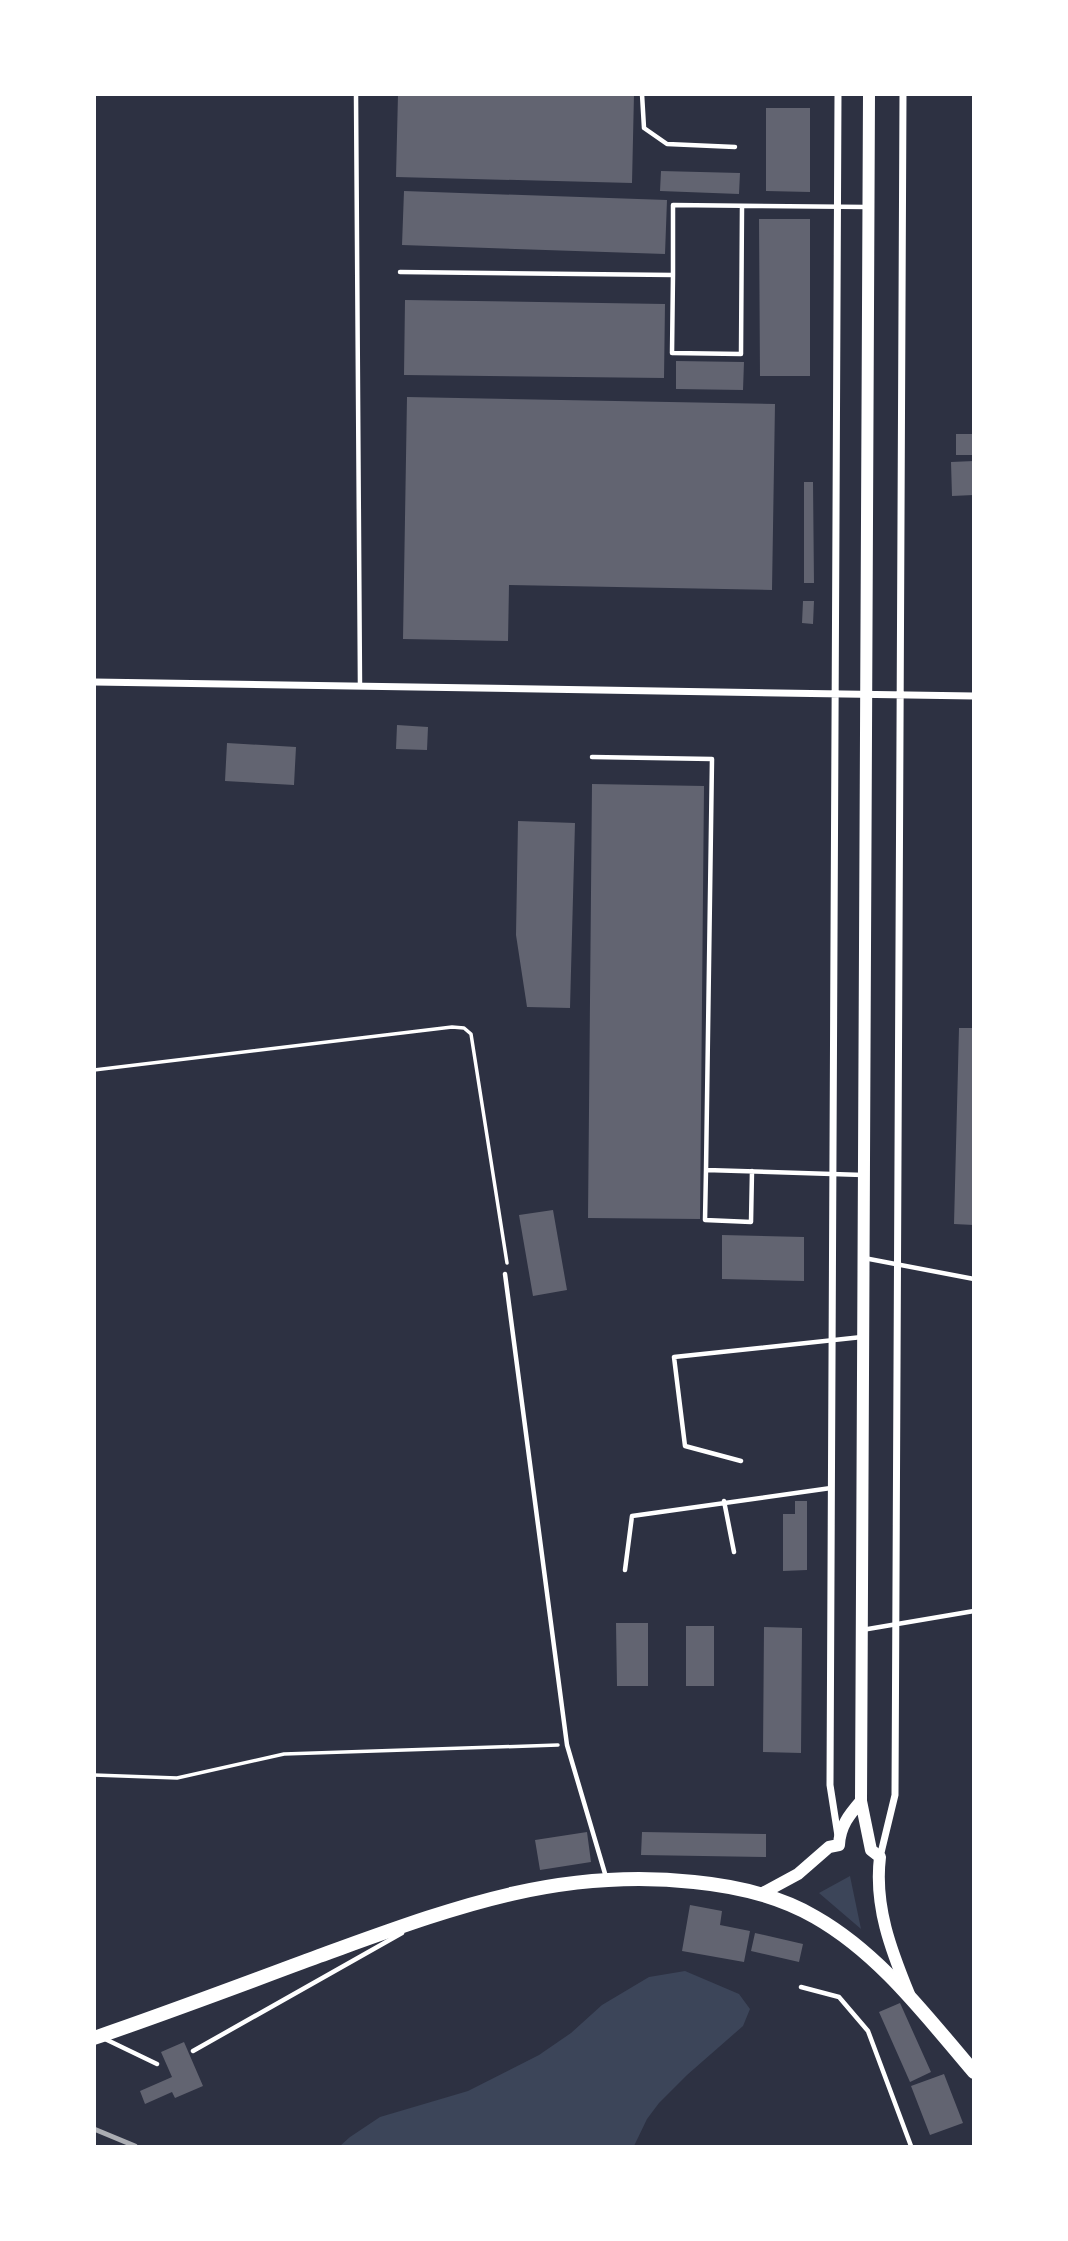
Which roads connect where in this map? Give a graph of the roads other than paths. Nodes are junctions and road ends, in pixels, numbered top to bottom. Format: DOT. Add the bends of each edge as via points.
graph roads {
  1 [pos="356,94"];
  2 [pos="642,94"];
  3 [pos="838,94"];
  4 [pos="869,94"];
  5 [pos="903,94"];
  6 [pos="735,147"];
  7 [pos="742,206"];
  8 [pos="837,207"];
  9 [pos="868,207"];
  10 [pos="400,272"];
  11 [pos="673,275"];
  12 [pos="94,682"];
  13 [pos="360,686"];
  14 [pos="835,694"];
  15 [pos="866,694"];
  16 [pos="900,695"];
  17 [pos="974,696"];
  18 [pos="592,757"];
  19 [pos="706,1170"];
  20 [pos="752,1171"];
  21 [pos="833,1174"];
  22 [pos="863,1175"];
  23 [pos="863,1258"];
  24 [pos="898,1264"];
  25 [pos="505,1275"];
  26 [pos="974,1279"];
  27 [pos="863,1337"];
  28 [pos="832,1341"];
  29 [pos="741,1461"];
  30 [pos="831,1488"];
  31 [pos="724,1502"];
  32 [pos="734,1552"];
  33 [pos="625,1570"];
  34 [pos="974,1611"];
  35 [pos="896,1625"];
  36 [pos="861,1631"];
  37 [pos="861,1801"];
  38 [pos="839,1845"];
  39 [pos="880,1857"];
  40 [pos="606,1878"];
  41 [pos="761,1894"];
  42 [pos="438,1913"];
  43 [pos="801,1987"];
  44 [pos="911,1999"];
  45 [pos="97,2037"];
  46 [pos="193,2051"];
  47 [pos="157,2064"];
  48 [pos="974,2072"];
  49 [pos="911,2147"];
  1 -- 13 [label="lane"];
  2 -- 6 [label="lane" via="644,128 667,144"];
  3 -- 8 [label="street"];
  4 -- 9 [label="main road"];
  5 -- 16 [label="street"];
  7 -- 8 [label="lane"];
  7 -- 11 [label="lane" via="673,205"];
  7 -- 11 [label="lane" via="741,354 672,353"];
  8 -- 9 [label="lane"];
  8 -- 14 [label="street"];
  9 -- 15 [label="main road"];
  10 -- 11 [label="lane"];
  12 -- 13 [label="street"];
  13 -- 14 [label="street"];
  14 -- 15 [label="street"];
  14 -- 21 [label="street"];
  15 -- 16 [label="street"];
  15 -- 22 [label="main road"];
  16 -- 17 [label="street"];
  16 -- 24 [label="street"];
  18 -- 19 [label="lane" via="712,759"];
  19 -- 20 [label="lane"];
  19 -- 20 [label="lane" via="705,1220 751,1222"];
  20 -- 21 [label="lane"];
  21 -- 22 [label="lane"];
  21 -- 28 [label="street"];
  22 -- 23 [label="main road"];
  23 -- 24 [label="lane"];
  23 -- 27 [label="main road"];
  24 -- 26 [label="lane"];
  24 -- 35 [label="street"];
  25 -- 40 [label="lane" via="567,1745"];
  27 -- 28 [label="lane"];
  27 -- 36 [label="main road"];
  28 -- 29 [label="lane" via="674,1357 685,1446"];
  28 -- 30 [label="street"];
  30 -- 31 [label="lane"];
  30 -- 38 [label="street" via="830,1785"];
  31 -- 32 [label="lane"];
  31 -- 33 [label="lane" via="632,1516"];
  34 -- 35 [label="lane"];
  35 -- 36 [label="lane"];
  35 -- 39 [label="street" via="895,1795"];
  36 -- 37 [label="main road"];
  37 -- 38 [label="main road" via="847,1818"];
  37 -- 39 [label="main road" via="871,1850"];
  38 -- 41 [label="main road" via="829,1847 798,1874"];
  39 -- 44 [label="main road" via="877,1881 884,1923"];
  40 -- 41 [label="highway" via="676,1880"];
  40 -- 42 [label="highway" via="518,1891"];
  41 -- 44 [label="highway" via="795,1906 841,1934"];
  42 -- 45 [label="highway"];
  42 -- 46 [label="lane"];
  43 -- 49 [label="lane" via="839,1997 868,2031"];
  44 -- 48 [label="highway"];
  45 -- 47 [label="lane"];
}
